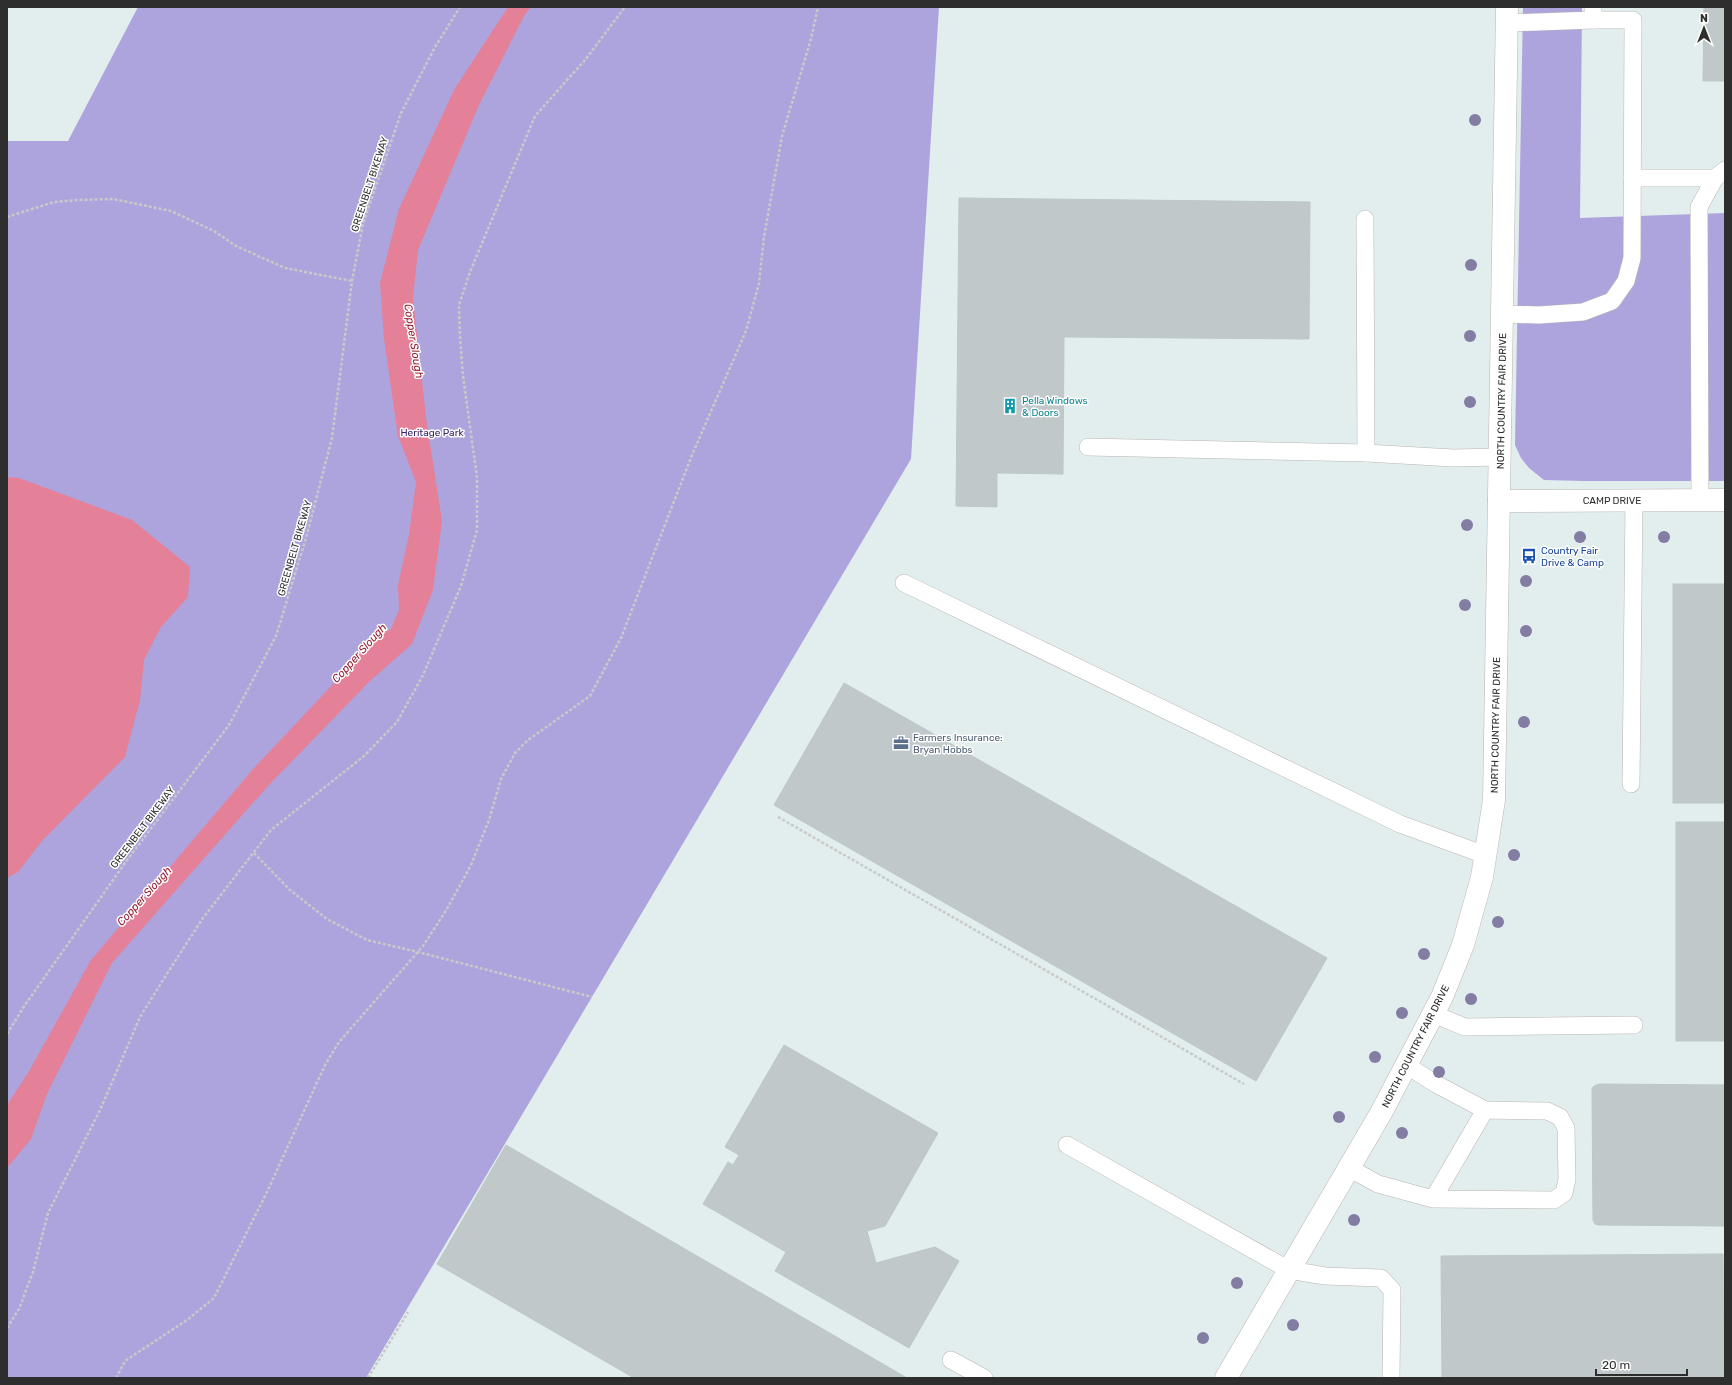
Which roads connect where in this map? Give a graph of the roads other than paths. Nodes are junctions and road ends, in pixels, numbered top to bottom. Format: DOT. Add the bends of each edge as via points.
graph roads {
  1 [pos="1504,11"];
  2 [pos="1593,14"];
  3 [pos="1720,174"];
  4 [pos="1632,178"];
  5 [pos="1365,219"];
  6 [pos="1502,314"];
  7 [pos="1088,448"];
  8 [pos="1366,453"];
  9 [pos="1500,457"];
  10 [pos="1634,500"];
  11 [pos="1700,500"];
  12 [pos="1725,500"];
  13 [pos="1499,501"];
  14 [pos="904,583"];
  15 [pos="1631,784"];
  16 [pos="1485,854"];
  17 [pos="1433,1014"];
  18 [pos="1634,1025"];
  19 [pos="1406,1065"];
  20 [pos="1485,1110"];
  21 [pos="1067,1145"];
  22 [pos="1349,1168"];
  23 [pos="1433,1199"];
  24 [pos="1289,1270"];
  25 [pos="952,1360"];
  26 [pos="984,1378"];
  27 [pos="1226,1378"];
  28 [pos="1391,1378"];
  1 -- 2 [label="lane"];
  1 -- 6 [label="street, NORTH COUNTRY FAIR DRIVE"];
  2 -- 4 [label="lane" via="1633,20"];
  3 -- 4 [label="lane"];
  3 -- 11 [label="lane" via="1699,207"];
  4 -- 6 [label="lane" via="1632,258 1626,281 1612,301 1583,312"];
  5 -- 8 [label="lane"];
  6 -- 9 [label="street, NORTH COUNTRY FAIR DRIVE"];
  7 -- 8 [label="lane"];
  8 -- 9 [label="lane" via="1453,458"];
  9 -- 13 [label="street, NORTH COUNTRY FAIR DRIVE"];
  10 -- 11 [label="street, CAMP DRIVE"];
  10 -- 13 [label="street, CAMP DRIVE"];
  10 -- 15 [label="lane"];
  11 -- 12 [label="street, CAMP DRIVE"];
  13 -- 16 [label="street, NORTH COUNTRY FAIR DRIVE" via="1494,800"];
  14 -- 16 [label="lane" via="1400,824"];
  16 -- 17 [label="street, NORTH COUNTRY FAIR DRIVE" via="1482,877 1463,946"];
  17 -- 18 [label="lane" via="1465,1027"];
  17 -- 19 [label="street, NORTH COUNTRY FAIR DRIVE"];
  19 -- 20 [label="lane"];
  19 -- 22 [label="street, NORTH COUNTRY FAIR DRIVE"];
  20 -- 23 [label="lane"];
  20 -- 23 [label="lane" via="1547,1111 1560,1117 1566,1128 1567,1179 1564,1193 1554,1200"];
  21 -- 24 [label="lane"];
  22 -- 23 [label="lane" via="1378,1184"];
  22 -- 24 [label="street, NORTH COUNTRY FAIR DRIVE"];
  24 -- 27 [label="street, NORTH COUNTRY FAIR DRIVE"];
  24 -- 28 [label="lane" via="1324,1276 1381,1278 1392,1290"];
  25 -- 26 [label="lane"];
}
